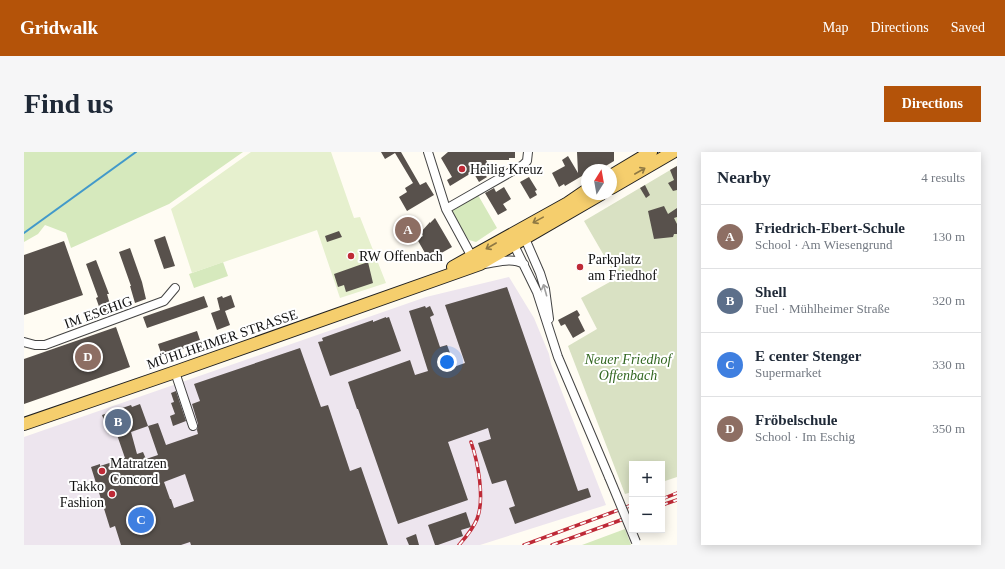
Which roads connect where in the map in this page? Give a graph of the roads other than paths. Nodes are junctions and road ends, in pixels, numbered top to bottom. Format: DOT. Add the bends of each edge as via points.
graph roads {
  1 [pos="428,152"];
  2 [pos="528,152"];
  3 [pos="650,152"];
  4 [pos="673,152"];
  5 [pos="617,172"];
  6 [pos="617,185"];
  7 [pos="581,194"];
  8 [pos="589,200"];
  9 [pos="446,209"];
  10 [pos="517,237"];
  11 [pos="476,260"];
  12 [pos="524,264"];
  13 [pos="175,288"];
  14 [pos="550,328"];
  15 [pos="24,342"];
  16 [pos="175,372"];
  17 [pos="24,424"];
  18 [pos="193,426"];
  19 [pos="636,543"];
  1 -- 9 [label="street"];
  2 -- 9 [label="street" via="527,161 523,165"];
  3 -- 5 [label="main road"];
  6 -- 4 [label="main road, one-way"];
  7 -- 10 [label="main road, MÜHLHEIMER STRASSE, one-way"];
  8 -- 10 [label="main road, MÜHLHEIMER STRASSE"];
  9 -- 11 [label="street"];
  10 -- 11 [label="main road, MÜHLHEIMER STRASSE"];
  10 -- 12 [label="street"];
  14 -- 10 [label="street, one-way" via="545,289"];
  11 -- 12 [label="street" via="512,260"];
  11 -- 16 [label="main road, MÜHLHEIMER STRASSE" via="362,307"];
  12 -- 14 [label="street"];
  13 -- 15 [label="street, IM ESCHIG" via="164,302 45,345"];
  14 -- 19 [label="street, bridge" via="558,357"];
  16 -- 17 [label="main road, MÜHLHEIMER STRASSE"];
  16 -- 18 [label="street"];
}
